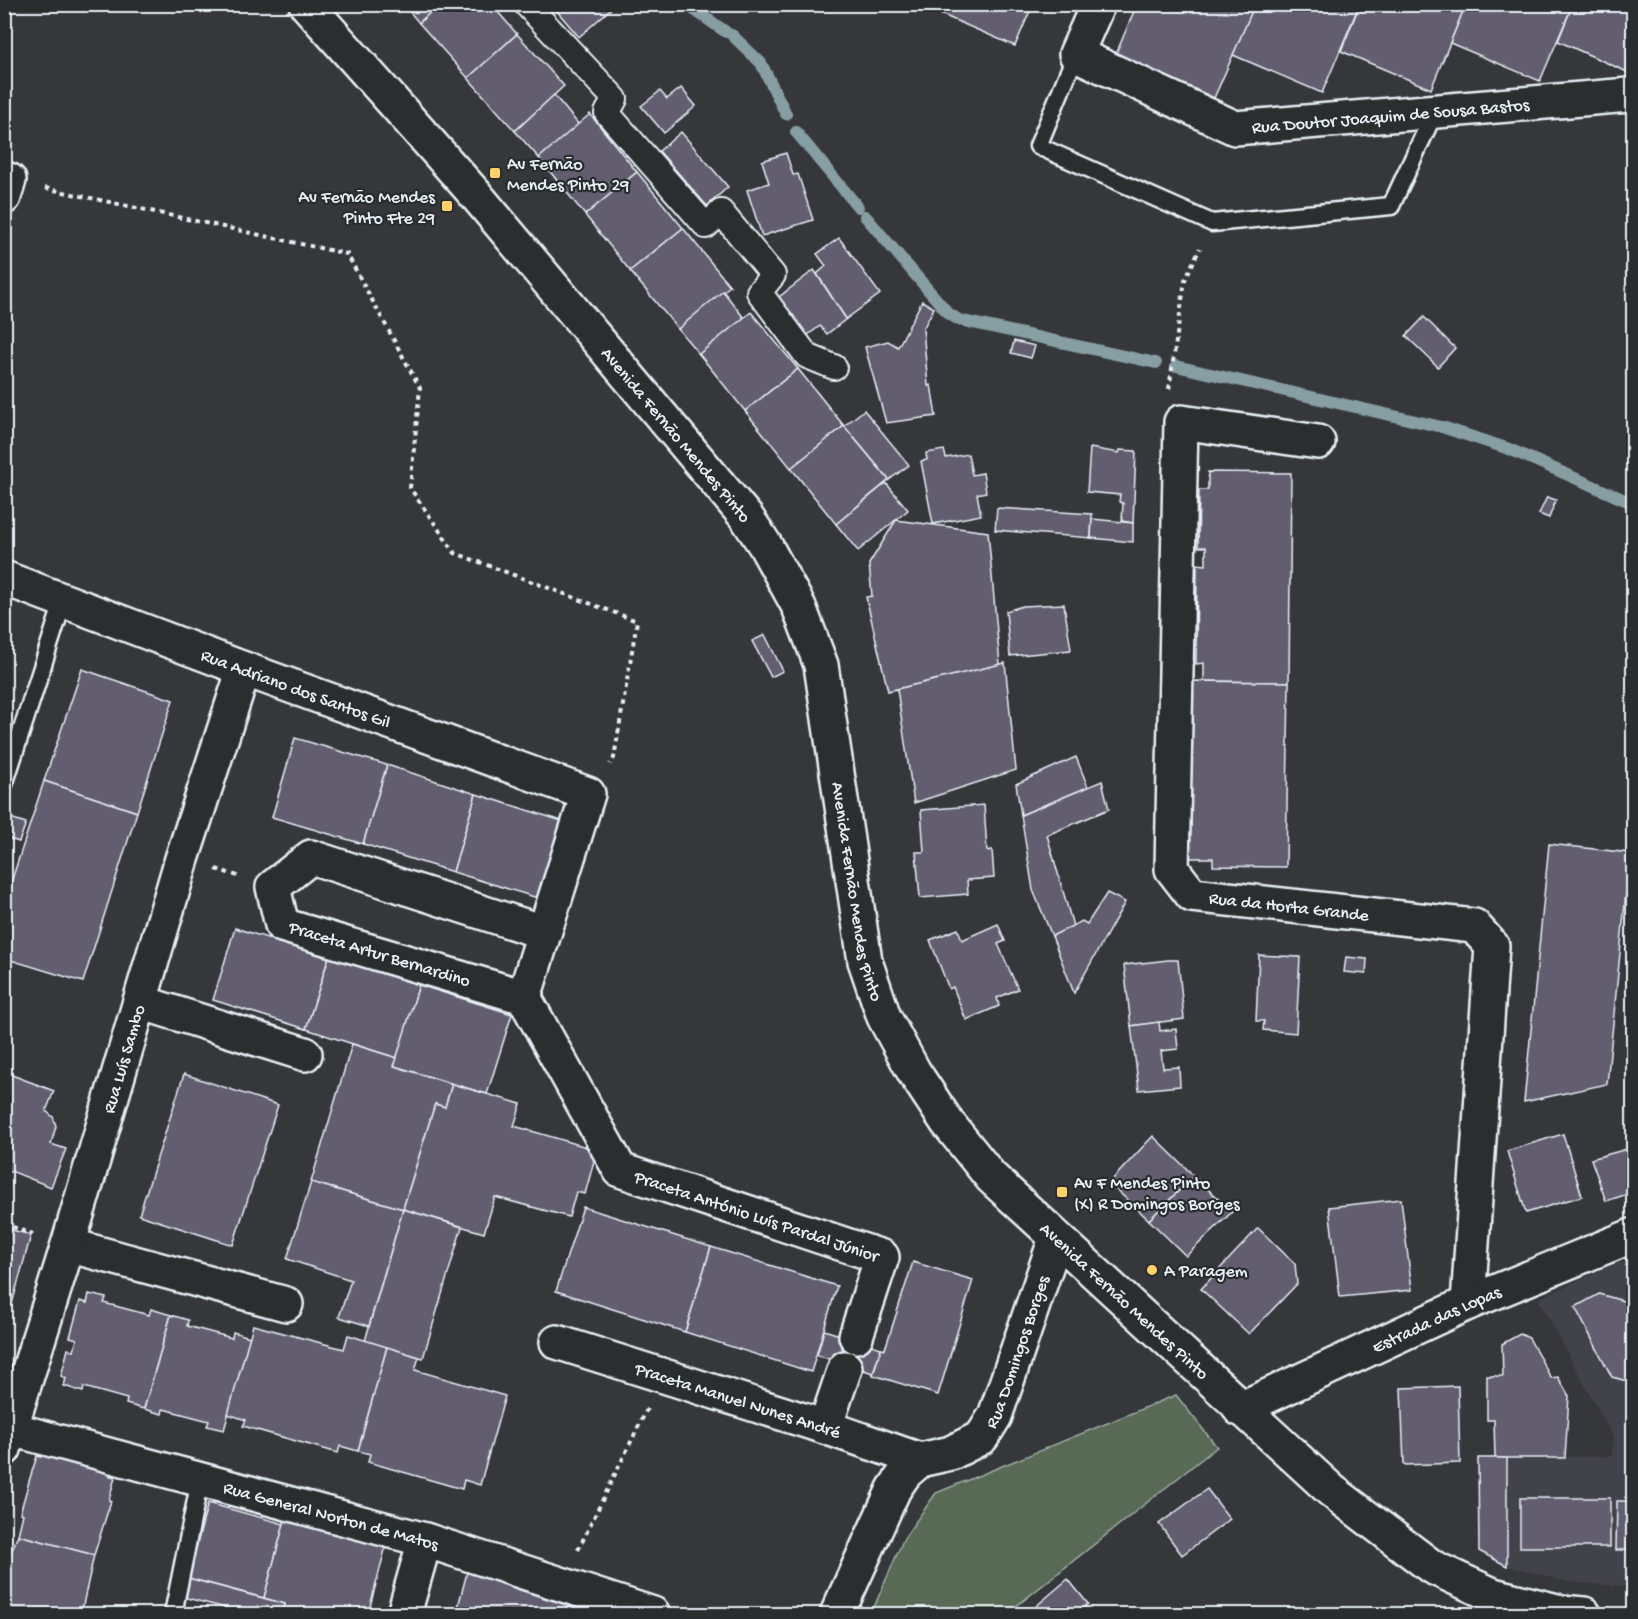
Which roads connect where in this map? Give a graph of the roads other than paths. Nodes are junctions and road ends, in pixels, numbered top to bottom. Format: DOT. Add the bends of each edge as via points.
graph roads {
  1 [pos="306,4"];
  2 [pos="526,4"];
  3 [pos="1098,4"];
  4 [pos="1076,54"];
  5 [pos="1629,95"];
  6 [pos="1435,111"];
  7 [pos="834,367"];
  8 [pos="1318,442"];
  9 [pos="4,578"];
  10 [pos="64,599"];
  11 [pos="244,669"];
  12 [pos="4,785"];
  13 [pos="543,932"];
  14 [pos="524,997"];
  15 [pos="140,1002"];
  16 [pos="305,1054"];
  17 [pos="1634,1235"];
  18 [pos="1056,1238"];
  19 [pos="68,1245"];
  20 [pos="1468,1303"];
  21 [pos="286,1305"];
  22 [pos="856,1336"];
  23 [pos="557,1342"];
  24 [pos="845,1368"];
  25 [pos="1240,1409"];
  26 [pos="825,1427"];
  27 [pos="6,1435"];
  28 [pos="920,1461"];
  29 [pos="200,1480"];
  30 [pos="425,1540"];
  31 [pos="173,1614"];
  32 [pos="404,1614"];
  33 [pos="653,1614"];
  34 [pos="837,1614"];
  35 [pos="1584,1614"];
  1 -- 18 [label="street, Avenida Fernão Mendes Pinto" via="476,195 747,518 765,545 799,607 821,665 865,961 884,1017 947,1122 991,1177"];
  2 -- 7 [label="street" via="615,99 607,113 706,226 721,212 773,275 759,292 807,357"];
  3 -- 4 [label="street"];
  4 -- 6 [label="street, Rua Doutor Joaquim de Sousa Bastos" via="1235,128"];
  4 -- 6 [label="lane" via="1038,146 1212,223 1391,206"];
  5 -- 6 [label="street, Rua Doutor Joaquim de Sousa Bastos"];
  8 -- 20 [label="street, Rua da Horta Grande" via="1181,422 1172,869 1192,895 1474,926 1492,946"];
  9 -- 10 [label="street, Rua Adriano dos Santos Gil"];
  10 -- 11 [label="street, Rua Adriano dos Santos Gil"];
  10 -- 12 [label="lane"];
  11 -- 13 [label="street, Rua Adriano dos Santos Gil" via="588,794"];
  11 -- 15 [label="street, Rua Luís Sambo"];
  13 -- 14 [label="street"];
  13 -- 14 [label="street, Praceta Artur Bernardino" via="311,856 273,887 282,925"];
  14 -- 22 [label="street, Praceta António Luís Pardal Júnior" via="620,1170 882,1257"];
  15 -- 16 [label="street"];
  15 -- 19 [label="street, Rua Luís Sambo"];
  17 -- 20 [label="street, Estrada das Lopas"];
  18 -- 25 [label="street, Avenida Fernão Mendes Pinto"];
  18 -- 28 [label="street, Rua Domingos Borges" via="995,1416 982,1437 951,1453"];
  19 -- 21 [label="street"];
  19 -- 27 [label="street, Rua Luís Sambo"];
  20 -- 25 [label="street, Estrada das Lopas"];
  23 -- 26 [label="street, Praceta Manuel Nunes André"];
  24 -- 26 [label="street"];
  25 -- 35 [label="street, Avenida Fernão Mendes Pinto" via="1332,1491 1432,1566 1493,1595"];
  26 -- 28 [label="street, Praceta Manuel Nunes André"];
  27 -- 29 [label="street, Rua General Norton de Matos"];
  28 -- 34 [label="street" via="894,1489"];
  29 -- 30 [label="street, Rua General Norton de Matos"];
  29 -- 31 [label="lane"];
  30 -- 32 [label="street"];
  30 -- 33 [label="street, Rua General Norton de Matos"];
}
